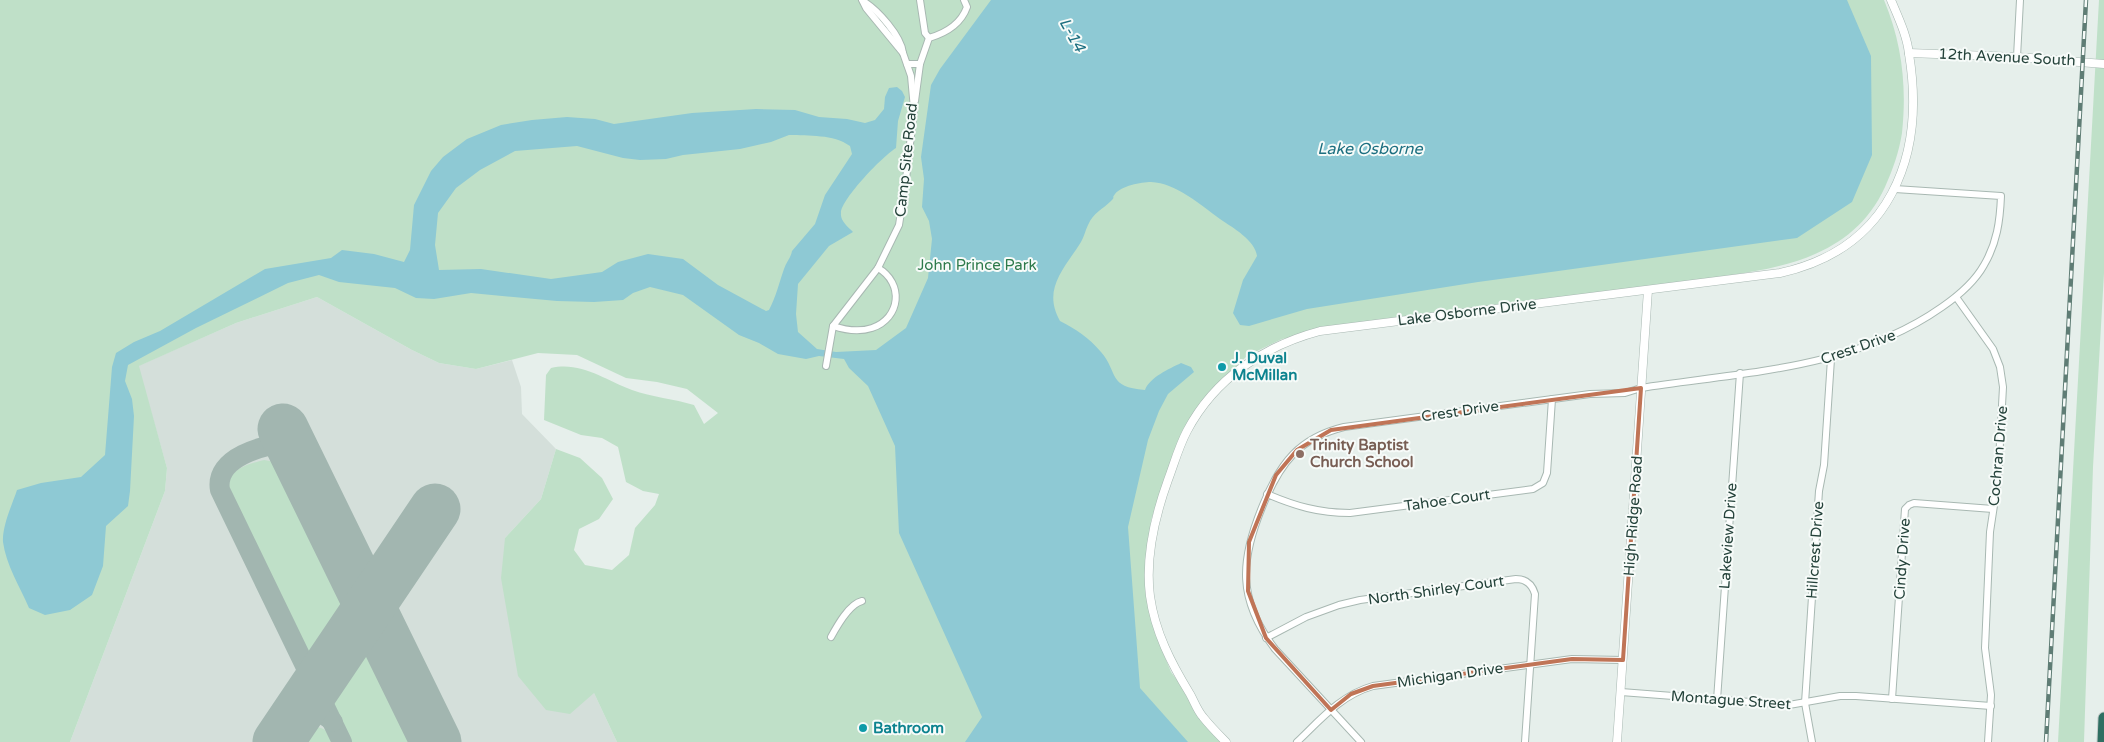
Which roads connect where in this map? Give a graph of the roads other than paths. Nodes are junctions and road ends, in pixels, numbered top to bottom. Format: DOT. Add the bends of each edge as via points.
graph roads {
  1 [pos="862,0"];
  2 [pos="920,0"];
  3 [pos="964,0"];
  4 [pos="1891,0"];
  5 [pos="2020,0"];
  6 [pos="929,38"];
  7 [pos="1909,53"];
  8 [pos="2016,57"];
  9 [pos="907,64"];
  10 [pos="920,64"];
  11 [pos="2104,64"];
  12 [pos="914,109"];
  13 [pos="1895,189"];
  14 [pos="878,268"];
  15 [pos="1648,290"];
  16 [pos="1956,297"];
  17 [pos="833,326"];
  18 [pos="1831,358"];
  19 [pos="826,366"];
  20 [pos="1740,373"];
  21 [pos="1641,388"];
  22 [pos="1552,399"];
  23 [pos="1267,494"];
  24 [pos="1994,509"];
  25 [pos="862,602"];
  26 [pos="831,638"];
  27 [pos="1266,638"];
  28 [pos="1623,660"];
  29 [pos="1530,664"];
  30 [pos="1621,692"];
  31 [pos="1892,698"];
  32 [pos="1717,700"];
  33 [pos="1805,703"];
  34 [pos="1991,706"];
  35 [pos="1331,710"];
  36 [pos="2104,718"];
  37 [pos="1226,742"];
  38 [pos="1297,742"];
  39 [pos="1361,742"];
  40 [pos="1525,742"];
  41 [pos="1617,742"];
  42 [pos="1812,742"];
  43 [pos="1988,742"];
  44 [pos="2103,742"];
  1 -- 9 [label="street, Camp Site Road" via="898,38"];
  2 -- 6 [label="street"];
  3 -- 6 [label="street" via="967,7 958,22"];
  4 -- 7 [label="street, Lake Osborne Drive"];
  5 -- 8 [label="street"];
  6 -- 10 [label="street"];
  7 -- 8 [label="street, 12th Avenue South"];
  7 -- 13 [label="street, Lake Osborne Drive" via="1912,87 1910,132 1904,166"];
  8 -- 11 [label="street, 12th Avenue South"];
  9 -- 10 [label="street"];
  9 -- 12 [label="street, Camp Site Road"];
  10 -- 12 [label="street"];
  12 -- 14 [label="street, Camp Site Road" via="899,225"];
  13 -- 15 [label="street, Lake Osborne Drive" via="1866,229 1842,249 1816,263 1780,273"];
  13 -- 16 [label="street" via="2001,196 2000,220 1991,251 1975,278"];
  14 -- 17 [label="street, Camp Site Road"];
  14 -- 17 [label="street" via="891,279 896,289 897,300 890,316 870,329"];
  15 -- 21 [label="street, High Ridge Road"];
  15 -- 37 [label="street, Lake Osborne Drive" via="1320,331 1261,354 1235,372 1213,394 1182,442 1162,495 1150,552 1149,574 1150,597 1169,659 1202,716"];
  16 -- 18 [label="street, Crest Drive" via="1896,334"];
  16 -- 24 [label="street, Cochran Drive" via="1986,337 2002,374 2003,400"];
  17 -- 19 [label="street, Camp Site Road"];
  18 -- 20 [label="street, Crest Drive"];
  18 -- 33 [label="street, Hillcrest Drive"];
  20 -- 21 [label="street, Crest Drive"];
  20 -- 32 [label="street, Lakeview Drive"];
  21 -- 22 [label="street, Crest Drive" via="1625,393"];
  21 -- 28 [label="street, High Ridge Road"];
  22 -- 23 [label="street, Crest Drive" via="1332,430 1297,450 1276,476"];
  22 -- 23 [label="street, Tahoe Court" via="1547,473 1543,483 1533,489 1350,513 1308,509"];
  23 -- 27 [label="street, Crest Drive" via="1249,542 1246,575 1252,607"];
  24 -- 31 [label="street, Cindy Drive" via="1914,503 1906,508"];
  24 -- 34 [label="street, Cochran Drive" via="1984,648"];
  25 -- 26 [label="street" via="850,610"];
  27 -- 29 [label="street, North Shirley Court" via="1313,614 1346,603 1521,579 1531,584 1535,594"];
  27 -- 35 [label="street, Crest Drive"];
  28 -- 29 [label="street, Michigan Drive" via="1572,659"];
  28 -- 30 [label="street, High Ridge Road"];
  29 -- 35 [label="street, Michigan Drive" via="1373,686 1351,694"];
  29 -- 40 [label="street, North Shirley Court"];
  30 -- 32 [label="street, Montague Street"];
  30 -- 41 [label="street, High Ridge Road"];
  31 -- 33 [label="street, Montague Street" via="1840,696"];
  31 -- 34 [label="street, Montague Street"];
  32 -- 33 [label="street, Montague Street"];
  33 -- 42 [label="street, Hillcrest Drive"];
  34 -- 43 [label="street, Cochran Drive"];
  35 -- 38 [label="street, Michigan Drive"];
  35 -- 39 [label="street, Crest Drive"];
  36 -- 44 [label="highway"];
}
